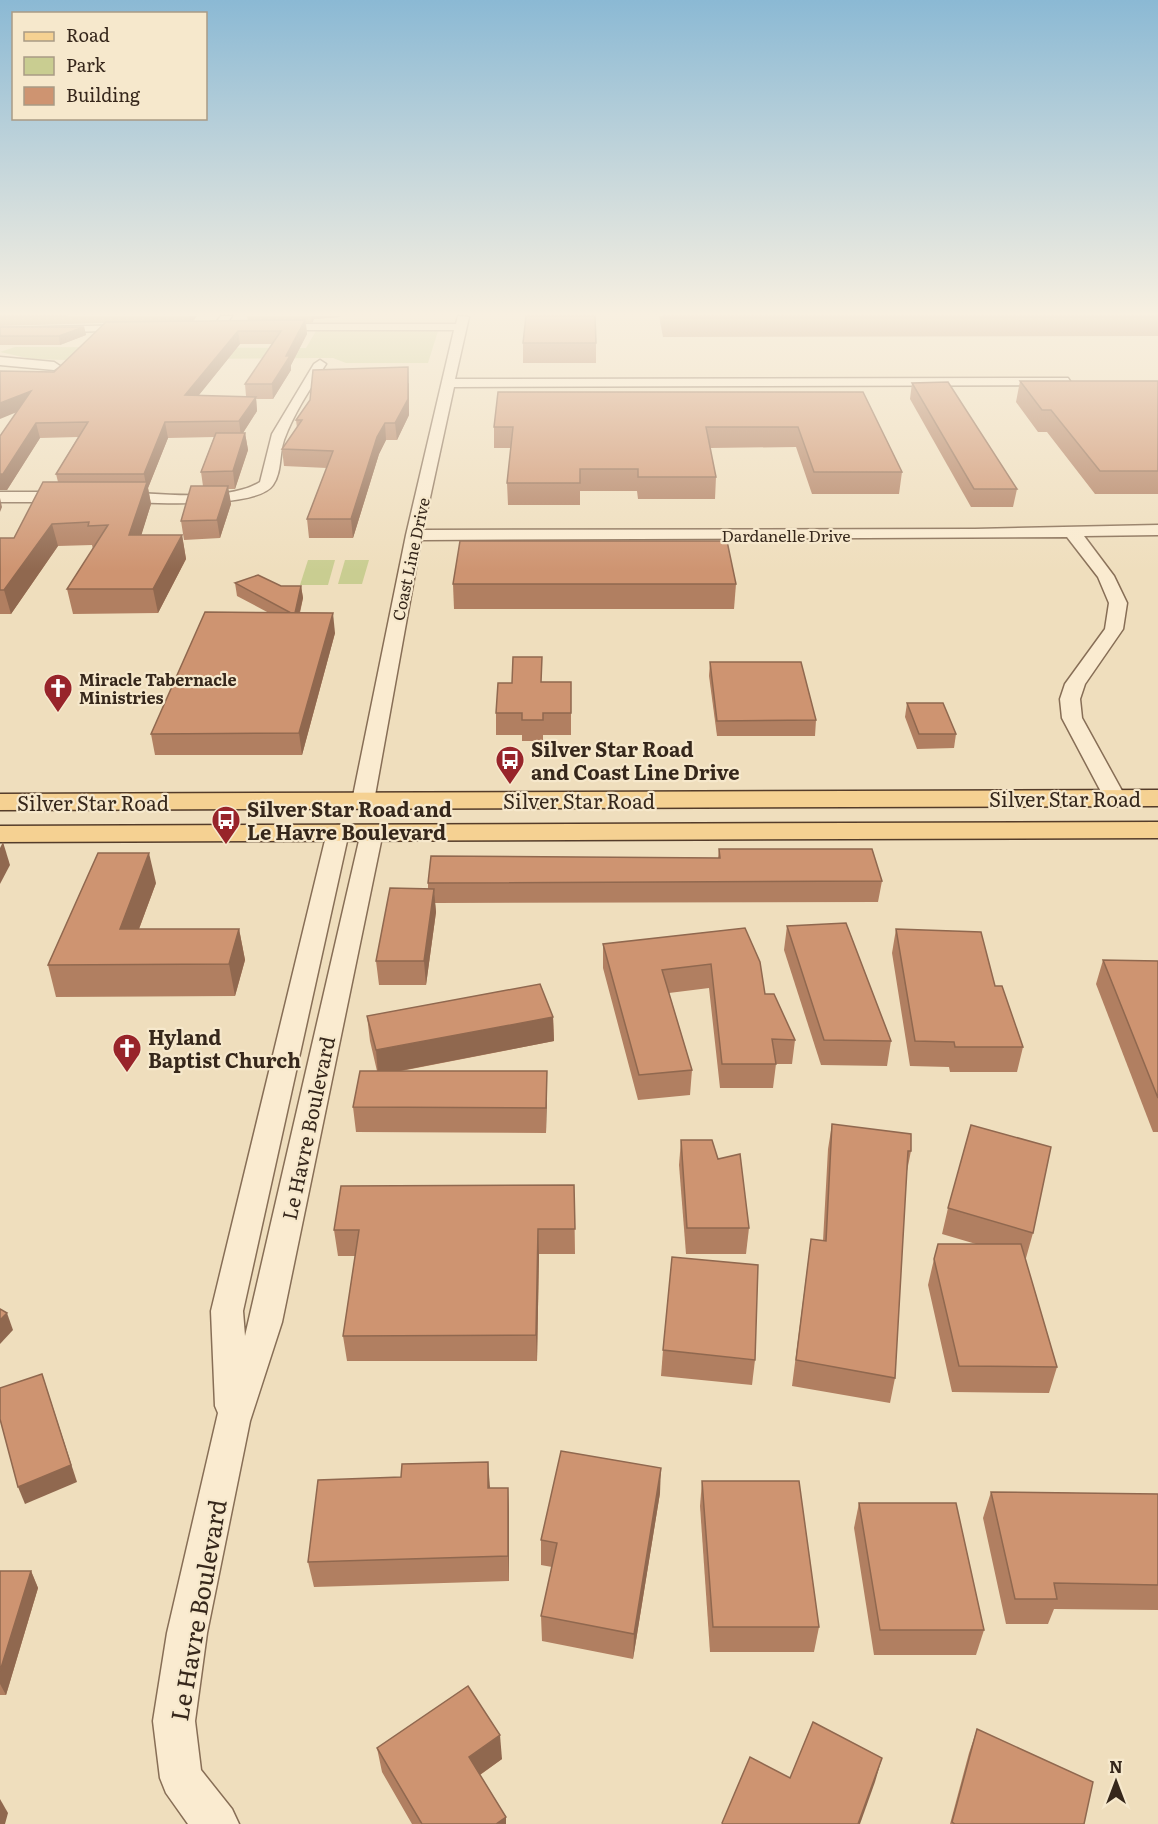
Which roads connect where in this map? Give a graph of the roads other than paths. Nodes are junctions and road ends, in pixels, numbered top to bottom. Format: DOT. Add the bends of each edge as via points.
graph roads {
  1 [pos="295,401"];
  2 [pos="445,401"];
  3 [pos="0,497"];
  4 [pos="82,497"];
  5 [pos="105,497"];
  6 [pos="1158,530"];
  7 [pos="1072,532"];
  8 [pos="414,535"];
  9 [pos="1115,798"];
  10 [pos="1158,798"];
  11 [pos="666,800"];
  12 [pos="363,801"];
  13 [pos="0,802"];
  14 [pos="0,820"];
  15 [pos="1152,824"];
  16 [pos="660,831"];
  17 [pos="339,832"];
  18 [pos="372,832"];
  19 [pos="0,834"];
  20 [pos="232,1420"];
  21 [pos="218,1824"];
  1 -- 5 [label="street" via="274,446 268,483 261,491 229,497"];
  2 -- 8 [label="street, Coast Line Drive"];
  3 -- 4 [label="street"];
  6 -- 7 [label="street, Dardanelle Drive"];
  7 -- 8 [label="street, Dardanelle Drive"];
  7 -- 9 [label="street" via="1106,576 1118,603 1114,629 1075,684 1070,699 1072,718"];
  8 -- 12 [label="street, Coast Line Drive"];
  9 -- 10 [label="main road, Silver Star Road"];
  9 -- 11 [label="main road, Silver Star Road"];
  9 -- 16 [label="main road" via="1111,809 1096,816 896,816"];
  11 -- 12 [label="main road, Silver Star Road"];
  11 -- 17 [label="main road" via="561,813 384,815"];
  12 -- 13 [label="main road, Silver Star Road"];
  12 -- 14 [label="main road" via="348,811 301,819"];
  15 -- 16 [label="main road, Silver Star Road"];
  16 -- 18 [label="main road, Silver Star Road"];
  17 -- 18 [label="main road, Silver Star Road"];
  17 -- 19 [label="main road, Silver Star Road"];
  17 -- 20 [label="street, Le Havre Boulevard" via="227,1311"];
  18 -- 20 [label="street, Le Havre Boulevard" via="266,1322"];
  20 -- 21 [label="street, Le Havre Boulevard" via="187,1634 174,1721 182,1778"];
}
